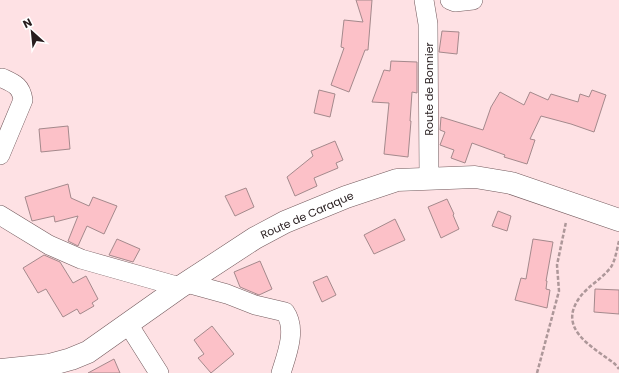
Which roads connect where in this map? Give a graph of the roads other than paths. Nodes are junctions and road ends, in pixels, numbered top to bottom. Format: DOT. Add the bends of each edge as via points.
graph roads {
  1 [pos="424,0"];
  2 [pos="450,0"];
  3 [pos="473,0"];
  4 [pos="2,78"];
  5 [pos="0,155"];
  6 [pos="429,179"];
  7 [pos="0,215"];
  8 [pos="619,220"];
  9 [pos="184,285"];
  10 [pos="128,324"];
  11 [pos="0,370"];
  12 [pos="159,373"];
  13 [pos="281,373"];
  1 -- 6 [label="street, Route de Bonnier" via="428,24"];
  2 -- 3 [label="street"];
  4 -- 5 [label="street" via="15,83 22,91 23,100"];
  6 -- 8 [label="street, Route de Caraque" via="475,177 511,183"];
  6 -- 9 [label="street, Route de Caraque" via="397,180 370,188 285,222 255,238"];
  7 -- 9 [label="street" via="49,245 81,259"];
  9 -- 10 [label="street, Route de Caraque"];
  9 -- 13 [label="street" via="227,294 255,305 285,312 289,317 291,331"];
  10 -- 11 [label="street, Route de Caraque" via="88,352 71,359 49,365"];
  10 -- 12 [label="street"];
}
